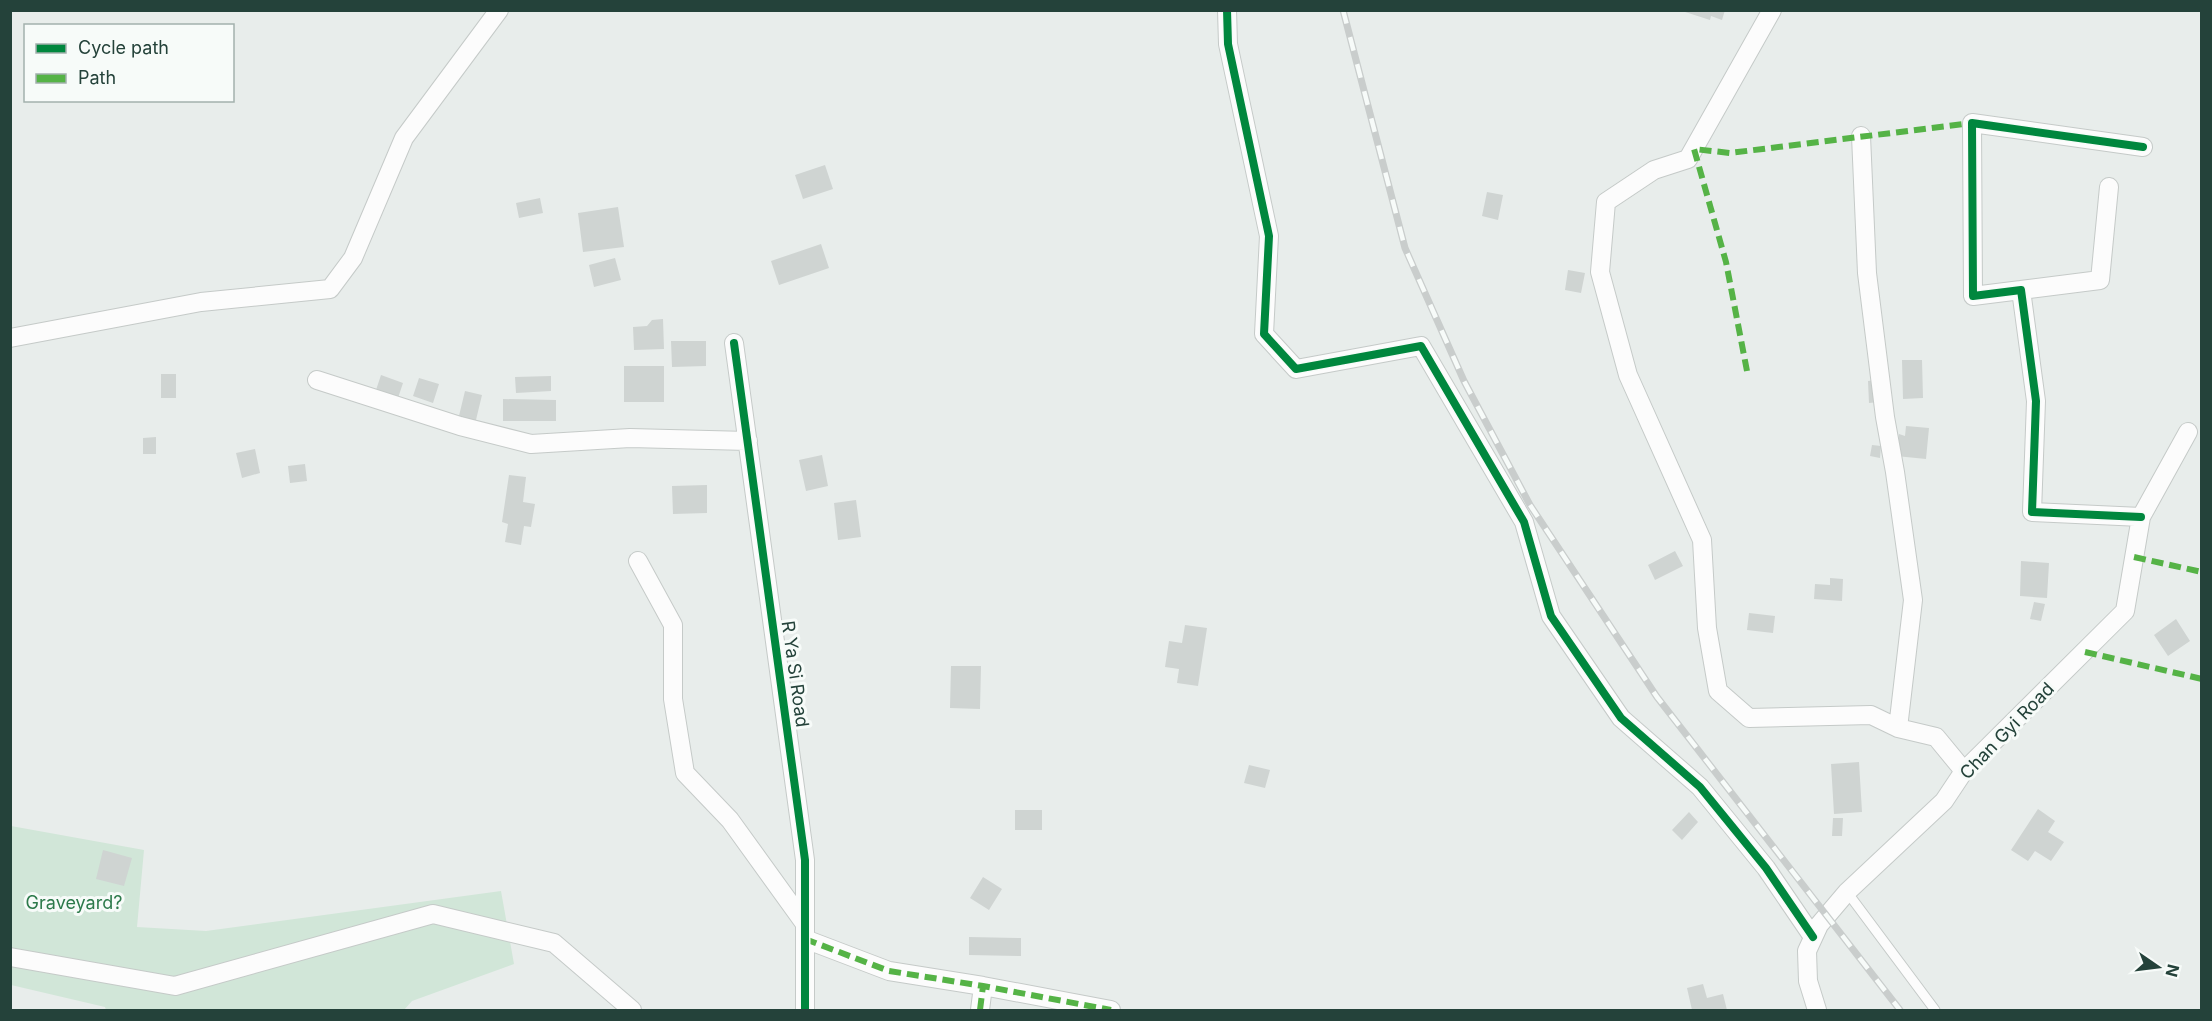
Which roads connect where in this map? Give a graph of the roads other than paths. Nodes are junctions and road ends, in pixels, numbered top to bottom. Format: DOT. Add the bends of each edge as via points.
graph roads {
  1 [pos="499,10"];
  2 [pos="1227,10"];
  3 [pos="1772,10"];
  4 [pos="1861,136"];
  5 [pos="2144,147"];
  6 [pos="2109,187"];
  7 [pos="2021,290"];
  8 [pos="10,338"];
  9 [pos="735,344"];
  10 [pos="317,380"];
  11 [pos="2188,432"];
  12 [pos="748,441"];
  13 [pos="2142,517"];
  14 [pos="638,561"];
  15 [pos="1898,728"];
  16 [pos="1964,771"];
  17 [pos="1847,892"];
  18 [pos="805,932"];
  19 [pos="1813,937"];
  20 [pos="10,957"];
  21 [pos="983,986"];
  22 [pos="632,1011"];
  23 [pos="805,1011"];
  24 [pos="980,1011"];
  25 [pos="1111,1011"];
  26 [pos="1817,1011"];
  27 [pos="1935,1011"];
  1 -- 8 [label="street" via="404,138 353,258 330,290 201,302"];
  2 -- 19 [label="street" via="1228,44 1269,236 1264,334 1296,369 1421,346 1524,522 1551,616 1621,718 1700,787 1766,867"];
  3 -- 15 [label="street" via="1688,159 1653,170 1606,201 1600,272 1628,375 1702,540 1707,628 1718,691 1749,718 1871,715"];
  4 -- 15 [label="street" via="1867,273 1913,600"];
  5 -- 7 [label="street" via="1972,123 1973,296"];
  6 -- 7 [label="street" via="2100,280"];
  7 -- 13 [label="street" via="2036,401 2032,512"];
  9 -- 12 [label="street, R Ya Si Road"];
  10 -- 12 [label="street" via="460,426 531,444 630,438"];
  11 -- 13 [label="street, Chan Gyi Road"];
  12 -- 18 [label="street, R Ya Si Road" via="805,860"];
  13 -- 16 [label="street, Chan Gyi Road" via="2125,611"];
  14 -- 18 [label="street" via="673,625 674,699 685,773 730,820"];
  15 -- 16 [label="street" via="1936,737"];
  16 -- 17 [label="street, Chan Gyi Road" via="1944,801"];
  17 -- 19 [label="street, Chan Gyi Road"];
  17 -- 27 [label="lane"];
  18 -- 21 [label="street" via="890,970"];
  18 -- 23 [label="street, R Ya Si Road"];
  19 -- 26 [label="street, Chan Gyi Road" via="1807,951 1808,981"];
  20 -- 22 [label="street" via="175,986 432,914 554,943"];
  21 -- 24 [label="street"];
  21 -- 25 [label="street"];
}
